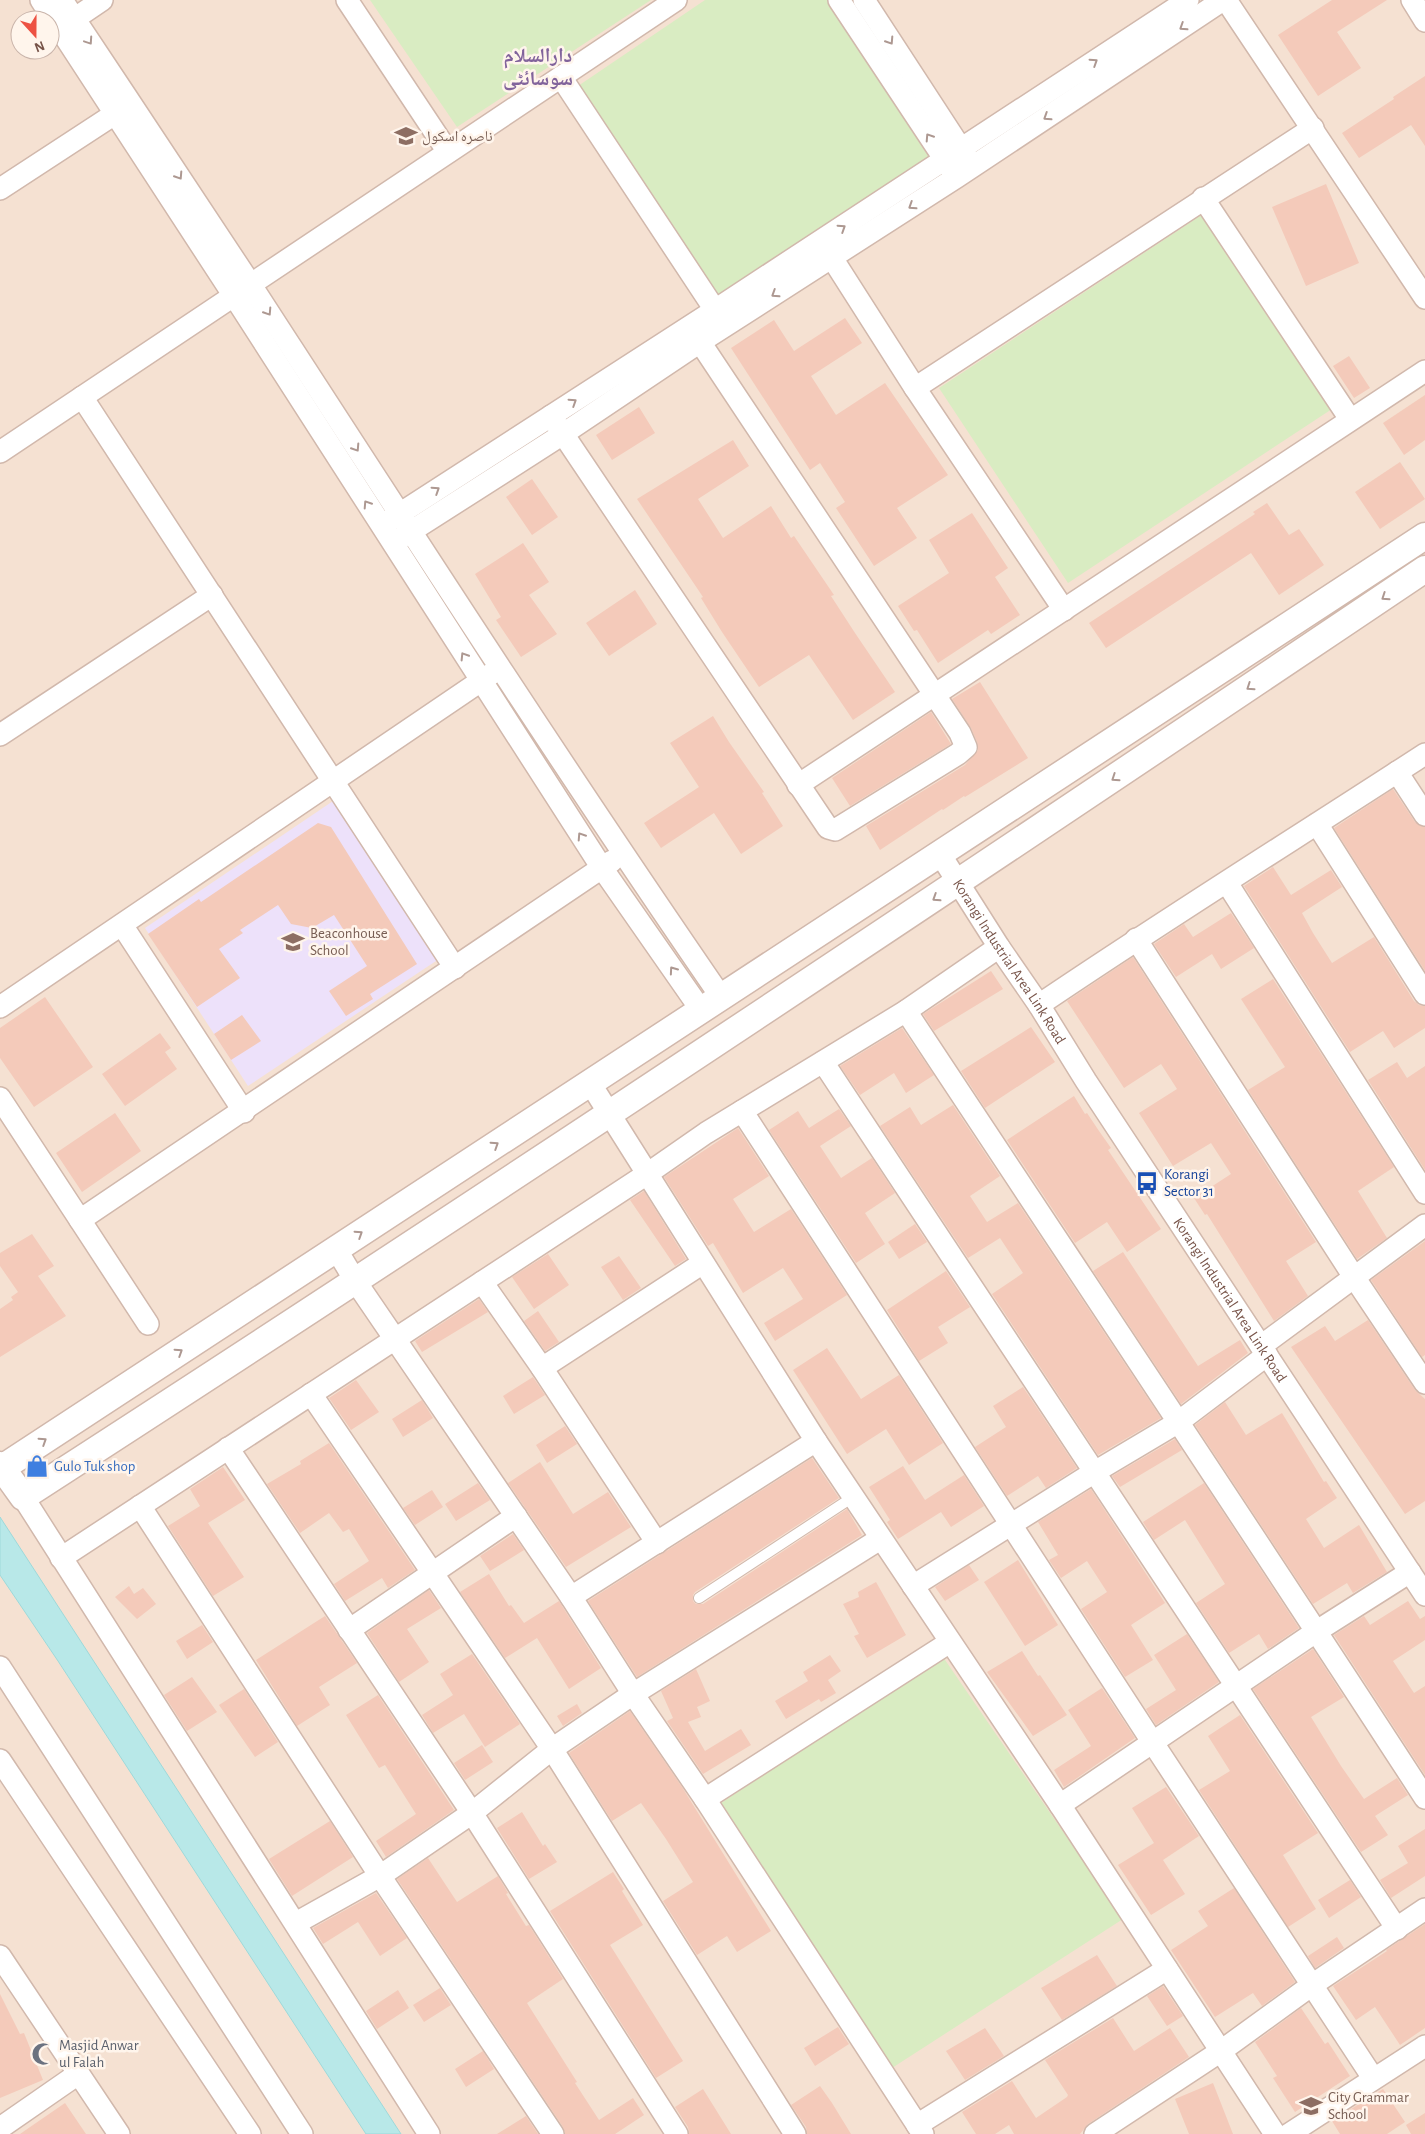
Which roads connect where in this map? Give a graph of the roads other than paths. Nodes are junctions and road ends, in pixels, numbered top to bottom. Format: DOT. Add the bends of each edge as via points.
graph roads {
  1 [pos="41,0"];
  2 [pos="62,0"];
  3 [pos="102,0"];
  4 [pos="347,0"];
  5 [pos="676,0"];
  6 [pos="839,0"];
  7 [pos="864,0"];
  8 [pos="1188,0"];
  9 [pos="1225,0"];
  10 [pos="1412,0"];
  11 [pos="74,19"];
  12 [pos="1425,21"];
  13 [pos="561,77"];
  14 [pos="123,109"];
  15 [pos="1313,128"];
  16 [pos="448,152"];
  17 [pos="959,163"];
  18 [pos="0,189"];
  19 [pos="1203,198"];
  20 [pos="827,250"];
  21 [pos="242,290"];
  22 [pos="1425,298"];
  23 [pos="720,318"];
  24 [pos="695,334"];
  25 [pos="1425,371"];
  26 [pos="915,388"];
  27 [pos="82,397"];
  28 [pos="551,416"];
  29 [pos="1350,419"];
  30 [pos="563,434"];
  31 [pos="0,452"];
  32 [pos="399,514"];
  33 [pos="411,532"];
  34 [pos="387,535"];
  35 [pos="1425,536"];
  36 [pos="1425,569"];
  37 [pos="212,595"];
  38 [pos="1064,610"];
  39 [pos="500,669"];
  40 [pos="480,682"];
  41 [pos="934,695"];
  42 [pos="0,735"];
  43 [pos="1425,754"];
  44 [pos="1397,772"];
  45 [pos="334,781"];
  46 [pos="798,785"];
  47 [pos="1425,815"];
  48 [pos="1317,824"];
  49 [pos="623,854"];
  50 [pos="940,854"];
  51 [pos="602,868"];
  52 [pos="959,883"];
  53 [pos="1227,883"];
  54 [pos="122,925"];
  55 [pos="1136,939"];
  56 [pos="999,947"];
  57 [pos="456,968"];
  58 [pos="1425,994"];
  59 [pos="711,1003"];
  60 [pos="1039,1005"];
  61 [pos="0,1007"];
  62 [pos="906,1011"];
  63 [pos="823,1062"];
  64 [pos="590,1083"];
  65 [pos="0,1098"];
  66 [pos="742,1111"];
  67 [pos="244,1112"];
  68 [pos="609,1114"];
  69 [pos="646,1174"];
  70 [pos="1425,1193"];
  71 [pos="80,1220"];
  72 [pos="1425,1225"];
  73 [pos="336,1250"];
  74 [pos="703,1263"];
  75 [pos="1354,1277"];
  76 [pos="356,1282"];
  77 [pos="482,1282"];
  78 [pos="148,1324"];
  79 [pos="394,1340"];
  80 [pos="1264,1350"];
  81 [pos="542,1368"];
  82 [pos="1425,1382"];
  83 [pos="311,1394"];
  84 [pos="1178,1423"];
  85 [pos="816,1441"];
  86 [pos="228,1448"];
  87 [pos="1,1466"];
  88 [pos="1094,1473"];
  89 [pos="23,1496"];
  90 [pos="853,1497"];
  91 [pos="140,1506"];
  92 [pos="516,1516"];
  93 [pos="1011,1525"];
  94 [pos="880,1539"];
  95 [pos="657,1543"];
  96 [pos="61,1558"];
  97 [pos="1410,1572"];
  98 [pos="432,1573"];
  99 [pos="913,1586"];
  100 [pos="1425,1595"];
  101 [pos="571,1597"];
  102 [pos="700,1598"];
  103 [pos="349,1630"];
  104 [pos="1318,1631"];
  105 [pos="950,1642"];
  106 [pos="0,1667"];
  107 [pos="1237,1687"];
  108 [pos="633,1694"];
  109 [pos="1153,1743"];
  110 [pos="552,1750"];
  111 [pos="0,1760"];
  112 [pos="1425,1798"];
  113 [pos="705,1799"];
  114 [pos="1060,1805"];
  115 [pos="472,1813"];
  116 [pos="380,1876"];
  117 [pos="1425,1909"];
  118 [pos="296,1923"];
  119 [pos="1397,1928"];
  120 [pos="0,1956"];
  121 [pos="1167,1969"];
  122 [pos="1312,1985"];
  123 [pos="1425,2046"];
  124 [pos="1221,2052"];
  125 [pos="78,2074"];
  126 [pos="1373,2078"];
  127 [pos="0,2128"];
  128 [pos="920,2130"];
  129 [pos="119,2134"];
  130 [pos="250,2134"];
  131 [pos="302,2134"];
  132 [pos="428,2134"];
  133 [pos="552,2134"];
  134 [pos="677,2134"];
  135 [pos="795,2134"];
  136 [pos="1095,2134"];
  137 [pos="1275,2134"];
  138 [pos="1289,2134"];
  1 -- 14 [label="street"];
  2 -- 11 [label="street"];
  3 -- 11 [label="street"];
  4 -- 16 [label="street"];
  5 -- 13 [label="street"];
  17 -- 6 [label="street, one-way"];
  7 -- 17 [label="street, one-way"];
  17 -- 8 [label="street, one-way"];
  9 -- 15 [label="street"];
  9 -- 17 [label="street, one-way"];
  10 -- 12 [label="street"];
  11 -- 14 [label="street, one-way"];
  13 -- 16 [label="street"];
  13 -- 23 [label="street"];
  14 -- 18 [label="street"];
  14 -- 21 [label="street"];
  15 -- 19 [label="street"];
  15 -- 22 [label="street"];
  16 -- 21 [label="street"];
  17 -- 20 [label="street"];
  19 -- 26 [label="street"];
  19 -- 29 [label="street"];
  20 -- 23 [label="street"];
  20 -- 26 [label="street"];
  21 -- 27 [label="street"];
  21 -- 32 [label="street, one-way"];
  34 -- 21 [label="street, one-way"];
  23 -- 24 [label="street"];
  28 -- 24 [label="street, one-way"];
  24 -- 30 [label="street"];
  24 -- 41 [label="street"];
  25 -- 29 [label="street"];
  26 -- 38 [label="street"];
  27 -- 31 [label="street"];
  27 -- 37 [label="street"];
  28 -- 30 [label="street"];
  32 -- 28 [label="street, one-way"];
  29 -- 38 [label="street"];
  30 -- 33 [label="street"];
  30 -- 46 [label="street"];
  32 -- 33 [label="street"];
  32 -- 34 [label="street"];
  33 -- 34 [label="street"];
  33 -- 39 [label="street"];
  40 -- 34 [label="street, one-way"];
  35 -- 50 [label="street"];
  36 -- 52 [label="street, one-way"];
  37 -- 42 [label="street"];
  37 -- 45 [label="street"];
  38 -- 41 [label="street"];
  39 -- 40 [label="street"];
  39 -- 49 [label="street"];
  40 -- 45 [label="street"];
  51 -- 40 [label="street, one-way"];
  41 -- 46 [label="street"];
  41 -- 46 [label="street" via="964,742 966,747 958,754 835,830 828,828"];
  43 -- 44 [label="street"];
  44 -- 47 [label="street"];
  44 -- 48 [label="street"];
  45 -- 54 [label="street"];
  45 -- 57 [label="street"];
  48 -- 53 [label="street"];
  48 -- 58 [label="street"];
  49 -- 51 [label="street"];
  49 -- 59 [label="street"];
  50 -- 52 [label="street, Korangi Industrial Area Link Road"];
  50 -- 59 [label="street"];
  51 -- 57 [label="street"];
  59 -- 51 [label="street, one-way"];
  52 -- 56 [label="street, Korangi Industrial Area Link Road"];
  52 -- 68 [label="street, one-way"];
  53 -- 55 [label="street"];
  53 -- 70 [label="street"];
  54 -- 61 [label="street"];
  54 -- 67 [label="street"];
  55 -- 60 [label="street"];
  55 -- 75 [label="street"];
  56 -- 60 [label="street, Korangi Industrial Area Link Road"];
  56 -- 62 [label="street"];
  57 -- 67 [label="street"];
  59 -- 64 [label="street"];
  60 -- 80 [label="street, Korangi Industrial Area Link Road"];
  62 -- 63 [label="street"];
  62 -- 84 [label="street"];
  63 -- 66 [label="street"];
  63 -- 88 [label="street"];
  64 -- 68 [label="street"];
  73 -- 64 [label="street, one-way"];
  65 -- 71 [label="street"];
  66 -- 69 [label="street"];
  66 -- 93 [label="street"];
  67 -- 71 [label="street"];
  68 -- 69 [label="street"];
  68 -- 76 [label="street"];
  69 -- 74 [label="street"];
  69 -- 77 [label="street"];
  71 -- 78 [label="street"];
  72 -- 75 [label="street"];
  73 -- 76 [label="street"];
  87 -- 73 [label="street, one-way"];
  74 -- 81 [label="street"];
  74 -- 85 [label="street"];
  75 -- 80 [label="street"];
  75 -- 82 [label="street"];
  76 -- 79 [label="street"];
  76 -- 89 [label="street"];
  77 -- 79 [label="street"];
  77 -- 81 [label="street"];
  79 -- 83 [label="street"];
  79 -- 92 [label="street"];
  80 -- 84 [label="street"];
  80 -- 97 [label="street, Korangi Industrial Area Link Road"];
  81 -- 95 [label="street"];
  83 -- 86 [label="street"];
  83 -- 98 [label="street"];
  84 -- 88 [label="street"];
  84 -- 104 [label="street"];
  85 -- 90 [label="street"];
  85 -- 95 [label="street"];
  86 -- 91 [label="street"];
  86 -- 103 [label="street"];
  87 -- 89 [label="street"];
  88 -- 93 [label="street"];
  88 -- 107 [label="street"];
  89 -- 96 [label="street"];
  90 -- 94 [label="street"];
  90 -- 102 [label="lane"];
  91 -- 96 [label="street"];
  91 -- 116 [label="street"];
  92 -- 98 [label="street"];
  92 -- 101 [label="street"];
  93 -- 99 [label="street"];
  93 -- 109 [label="street"];
  94 -- 99 [label="street"];
  94 -- 108 [label="street"];
  95 -- 101 [label="street"];
  96 -- 118 [label="street"];
  97 -- 100 [label="street, Korangi Industrial Area Link Road"];
  97 -- 104 [label="street"];
  98 -- 103 [label="street"];
  98 -- 110 [label="street"];
  99 -- 105 [label="street"];
  101 -- 108 [label="street"];
  103 -- 115 [label="street"];
  104 -- 107 [label="street"];
  104 -- 112 [label="street"];
  105 -- 113 [label="street"];
  105 -- 114 [label="street"];
  106 -- 131 [label="street"];
  107 -- 109 [label="street"];
  107 -- 119 [label="street"];
  108 -- 110 [label="street"];
  108 -- 113 [label="street"];
  109 -- 114 [label="street"];
  109 -- 122 [label="street"];
  110 -- 115 [label="street"];
  110 -- 135 [label="street"];
  111 -- 130 [label="street"];
  113 -- 128 [label="street"];
  114 -- 121 [label="street"];
  115 -- 116 [label="street"];
  115 -- 134 [label="street"];
  116 -- 118 [label="street"];
  116 -- 133 [label="street"];
  117 -- 119 [label="street"];
  118 -- 132 [label="street"];
  119 -- 122 [label="street"];
  120 -- 125 [label="street"];
  121 -- 124 [label="street"];
  121 -- 128 [label="street"];
  122 -- 124 [label="street"];
  122 -- 126 [label="street"];
  123 -- 126 [label="street"];
  124 -- 136 [label="street"];
  124 -- 137 [label="street"];
  125 -- 127 [label="street"];
  125 -- 129 [label="street"];
  126 -- 138 [label="street"];
}
